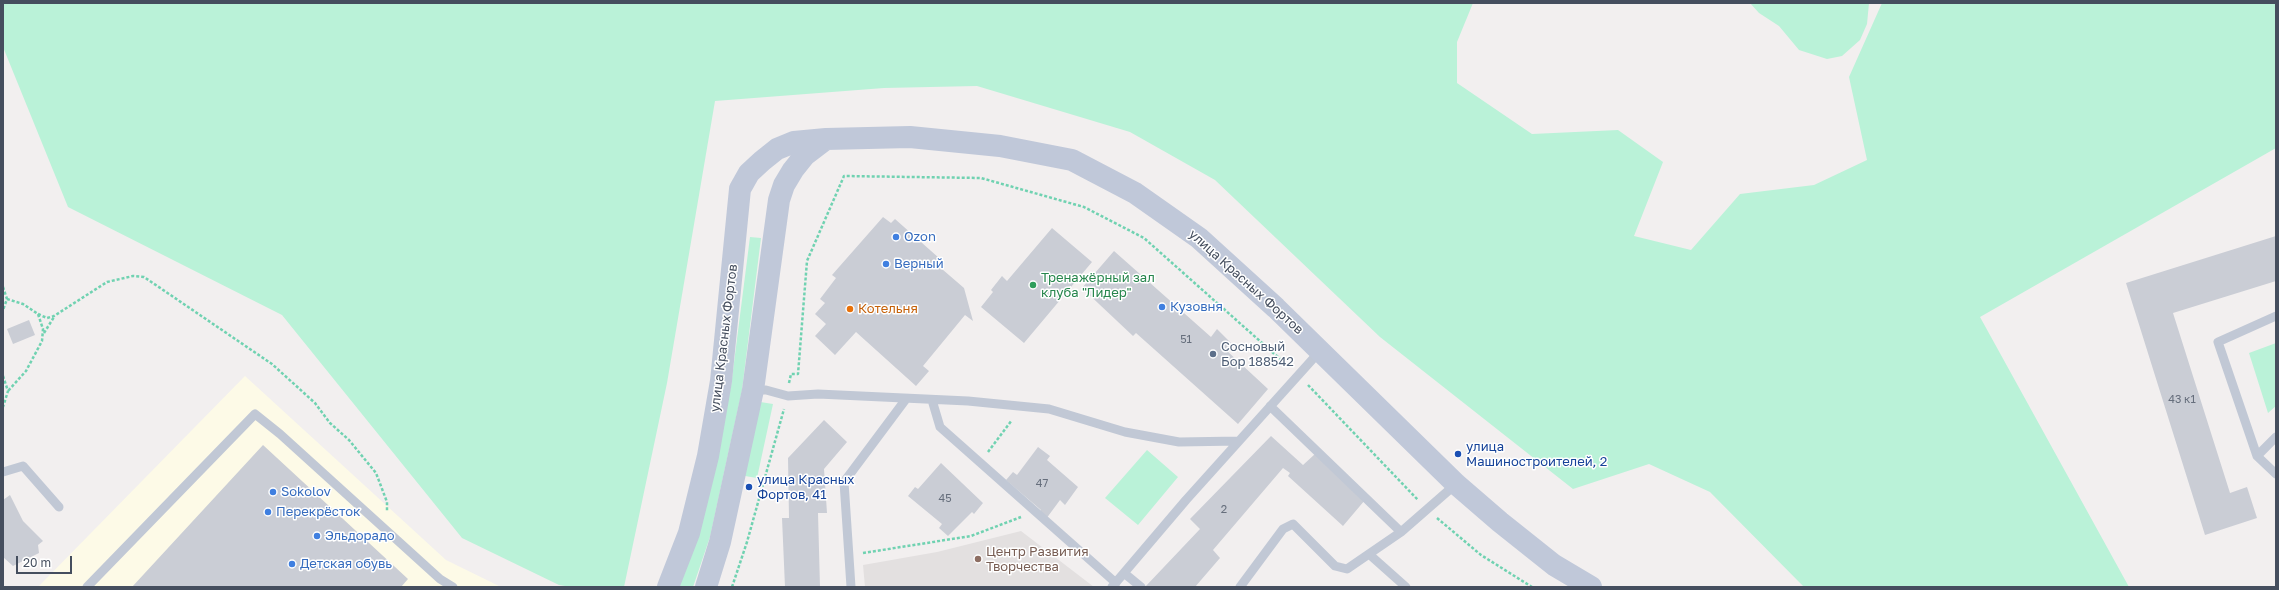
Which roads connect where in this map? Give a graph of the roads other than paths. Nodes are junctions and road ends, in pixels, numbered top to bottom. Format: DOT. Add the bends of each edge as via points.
graph roads {
  1 [pos="826,139"];
  2 [pos="2276,316"];
  3 [pos="1320,350"];
  4 [pos="753,390"];
  5 [pos="906,399"];
  6 [pos="932,400"];
  7 [pos="1270,406"];
  8 [pos="2276,437"];
  9 [pos="1239,442"];
  10 [pos="2257,456"];
  11 [pos="3,472"];
  12 [pos="2276,474"];
  13 [pos="1456,484"];
  14 [pos="59,507"];
  15 [pos="1401,532"];
  16 [pos="1370,555"];
  17 [pos="1124,573"];
  18 [pos="1114,585"];
  19 [pos="87,587"];
  20 [pos="453,587"];
  21 [pos="668,587"];
  22 [pos="706,587"];
  23 [pos="851,587"];
  24 [pos="1141,587"];
  25 [pos="1240,587"];
  26 [pos="1406,587"];
  27 [pos="1590,587"];
  1 -- 3 [label="street, улица Красных Фортов" via="910,137 1000,146 1072,160 1135,193 1199,238"];
  1 -- 4 [label="street" via="805,155 797,165 784,185 779,200"];
  1 -- 21 [label="street, улица Красных Фортов" via="794,142 777,149 749,173 740,189 722,374 708,456 689,533"];
  2 -- 10 [label="lane" via="2218,342"];
  3 -- 7 [label="lane"];
  3 -- 13 [label="street, улица Красных Фортов"];
  4 -- 5 [label="lane" via="766,390 788,396 818,394"];
  4 -- 22 [label="street" via="720,542"];
  5 -- 6 [label="lane"];
  5 -- 23 [label="lane" via="844,482"];
  6 -- 9 [label="lane" via="1049,409 1125,432 1179,442"];
  6 -- 18 [label="lane" via="940,427"];
  7 -- 9 [label="lane"];
  7 -- 15 [label="lane"];
  8 -- 10 [label="lane"];
  9 -- 17 [label="lane"];
  10 -- 12 [label="lane"];
  11 -- 14 [label="lane" via="23,466"];
  13 -- 15 [label="lane"];
  13 -- 27 [label="street, улица Красных Фортов" via="1554,565"];
  15 -- 16 [label="lane"];
  16 -- 25 [label="lane" via="1347,569 1335,566 1293,524 1283,530"];
  16 -- 26 [label="lane"];
  17 -- 18 [label="lane"];
  17 -- 24 [label="lane"];
  19 -- 20 [label="lane" via="255,414 387,533 440,579"];
}
